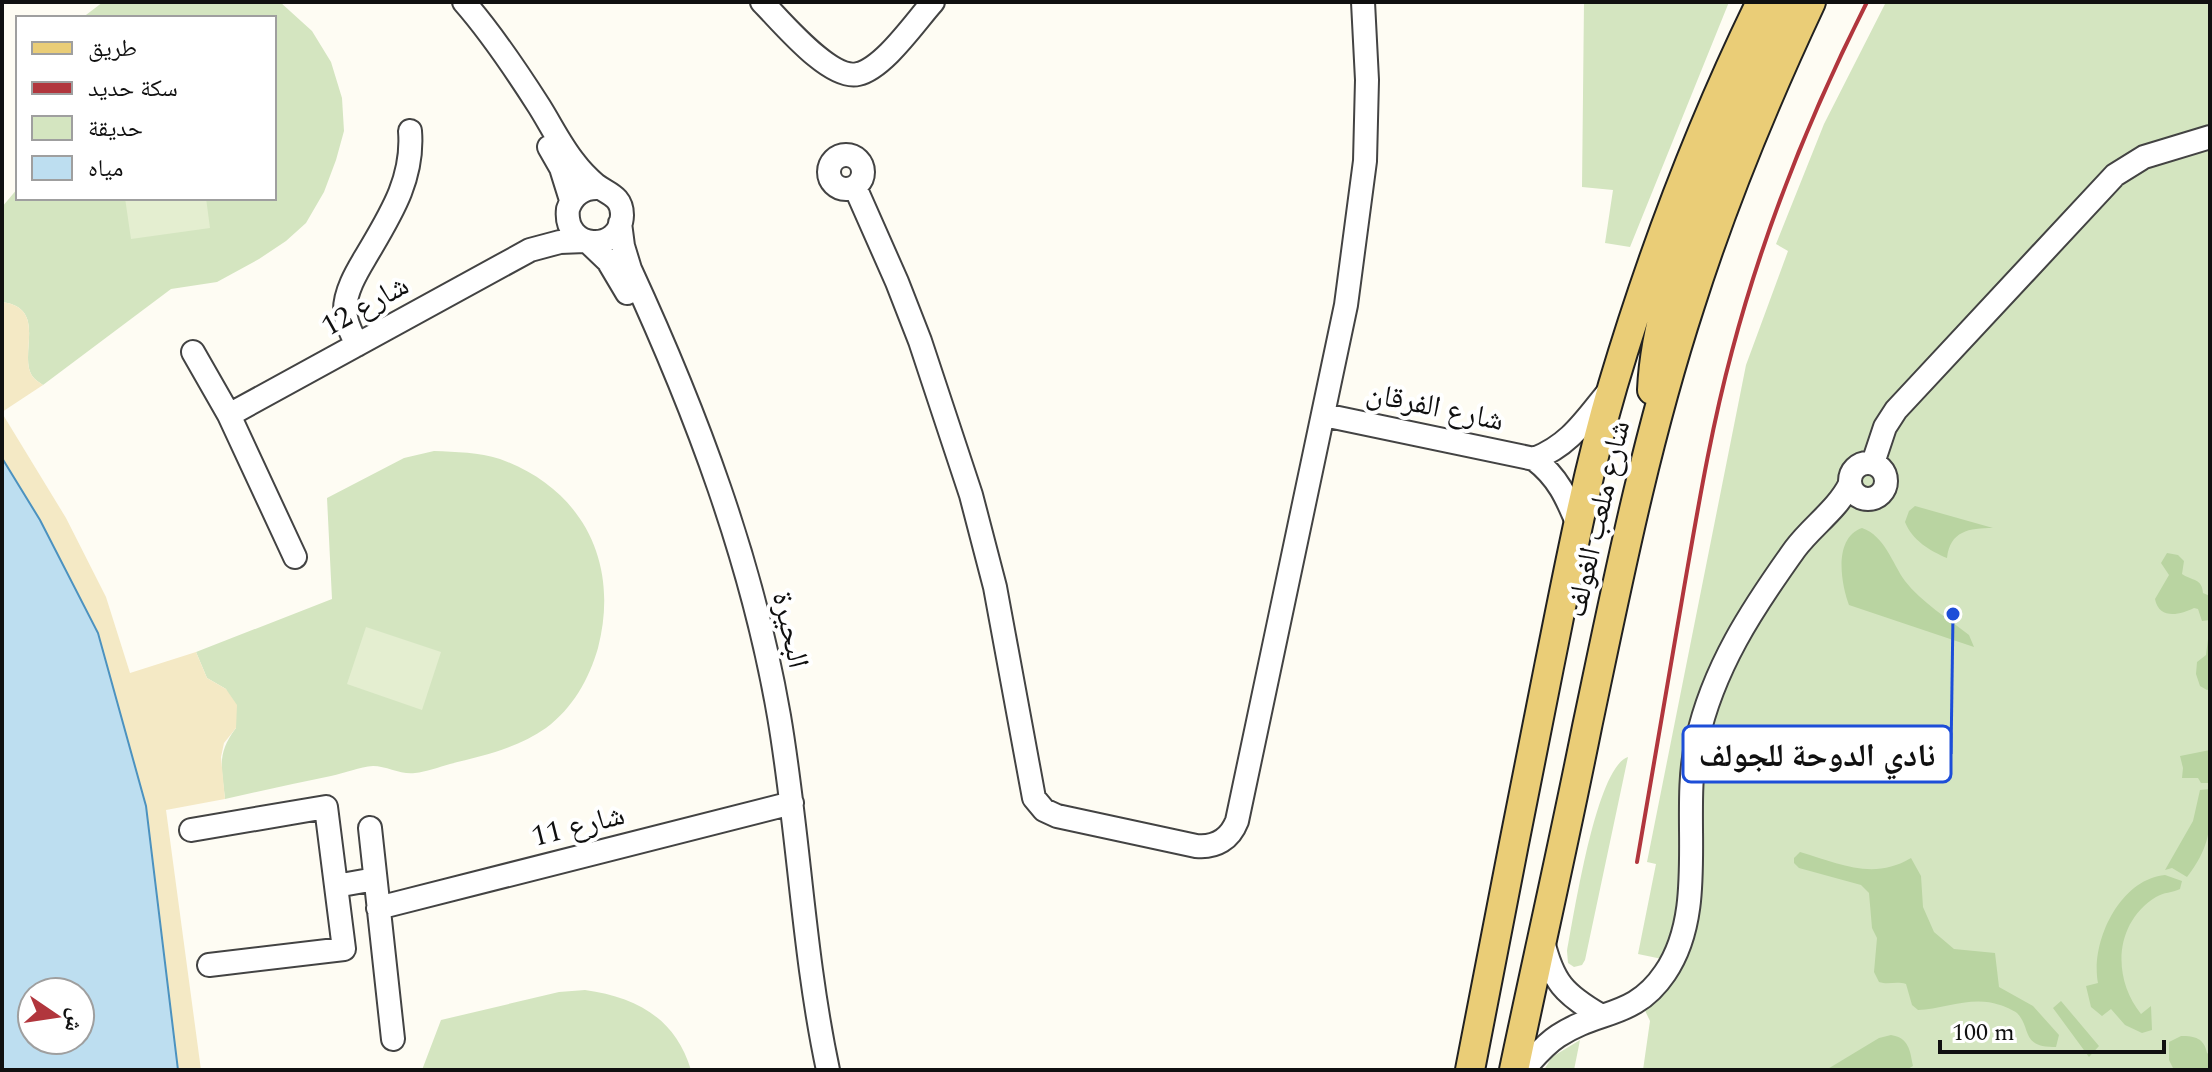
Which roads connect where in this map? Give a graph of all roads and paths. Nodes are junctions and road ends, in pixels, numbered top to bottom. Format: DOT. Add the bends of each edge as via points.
graph roads {
  1 [pos="448,2"];
  2 [pos="464,2"];
  3 [pos="762,2"];
  4 [pos="933,2"];
  5 [pos="1363,2"];
  6 [pos="1761,2"];
  7 [pos="1788,2"];
  8 [pos="1811,2"];
  9 [pos="410,131"];
  10 [pos="2210,137"];
  11 [pos="855,187"];
  12 [pos="599,188"];
  13 [pos="569,207"];
  14 [pos="620,223"];
  15 [pos="586,241"];
  16 [pos="530,250"];
  17 [pos="357,345"];
  18 [pos="193,352"];
  19 [pos="670,376"];
  20 [pos="1613,387"];
  21 [pos="229,415"];
  22 [pos="1324,415"];
  23 [pos="1654,427"];
  24 [pos="1534,459"];
  25 [pos="1873,463"];
  26 [pos="1857,492"];
  27 [pos="1578,525"];
  28 [pos="295,557"];
  29 [pos="786,804"];
  30 [pos="370,828"];
  31 [pos="191,830"];
  32 [pos="375,879"];
  33 [pos="336,886"];
  34 [pos="378,908"];
  35 [pos="1542,936"];
  36 [pos="209,965"];
  37 [pos="1600,1015"];
  38 [pos="393,1039"];
  39 [pos="816,1070"];
  40 [pos="828,1070"];
  41 [pos="1470,1070"];
  42 [pos="1514,1070"];
  43 [pos="1523,1070"];
  1 -- 13 [label="street" via="527,110 561,168"];
  2 -- 12 [label="street" via="572,160"];
  3 -- 4 [label="street" via="831,68 846,75 882,60"];
  5 -- 22 [label="street" via="1365,161 1346,305"];
  6 -- 20 [label="main road, شارع ملعب الغولف" via="1690,164"];
  7 -- 23 [label="main road" via="1719,158 1664,308 1654,367"];
  8 -- 23 [label="main road, شارع ملعب الغولف" via="1724,206"];
  9 -- 17 [label="street" via="411,160 403,185 348,295 346,317"];
  10 -- 25 [label="street" via="2144,157 2115,175 1896,410"];
  11 -- 22 [label="street" via="920,341 971,495 995,587 1031,788 1039,805 1051,814 1202,847 1220,842 1232,831"];
  12 -- 13 [label="street" via="583,190"];
  12 -- 14 [label="street" via="618,201"];
  13 -- 15 [label="street" via="570,228"];
  13 -- 16 [label="street, شارع 12"];
  14 -- 15 [label="street" via="607,239"];
  14 -- 19 [label="street, البحيرة" via="630,269"];
  15 -- 16 [label="street, شارع 12"];
  15 -- 19 [label="street, البحيرة" via="620,279"];
  16 -- 17 [label="street, شارع 12"];
  17 -- 21 [label="street, شارع 12"];
  18 -- 21 [label="street"];
  19 -- 29 [label="street, البحيرة" via="725,502 764,674"];
  20 -- 24 [label="street, شارع الفرقان" via="1561,447"];
  20 -- 27 [label="main road, شارع ملعب الغولف"];
  21 -- 28 [label="street"];
  22 -- 24 [label="street, شارع الفرقان"];
  23 -- 35 [label="main road, شارع ملعب الغولف"];
  24 -- 27 [label="street, شارع الفرقان" via="1558,482"];
  25 -- 26 [label="street" via="1856,467"];
  25 -- 26 [label="street" via="1885,473 1886,484 1877,497"];
  26 -- 37 [label="street" via="1844,495 1795,549 1734,639 1706,707 1690,780 1683,938 1665,973 1640,1001"];
  27 -- 41 [label="main road, شارع ملعب الغولف"];
  29 -- 34 [label="street, شارع 11"];
  29 -- 39 [label="street, البحيرة" via="801,986"];
  29 -- 40 [label="street, البحيرة"];
  30 -- 32 [label="street"];
  31 -- 33 [label="street" via="326,807"];
  32 -- 33 [label="street"];
  32 -- 34 [label="street"];
  33 -- 36 [label="street" via="344,949"];
  34 -- 38 [label="street"];
  35 -- 37 [label="street" via="1560,985"];
  35 -- 42 [label="main road, شارع ملعب الغولف"];
  37 -- 43 [label="street" via="1558,1036"];
}
